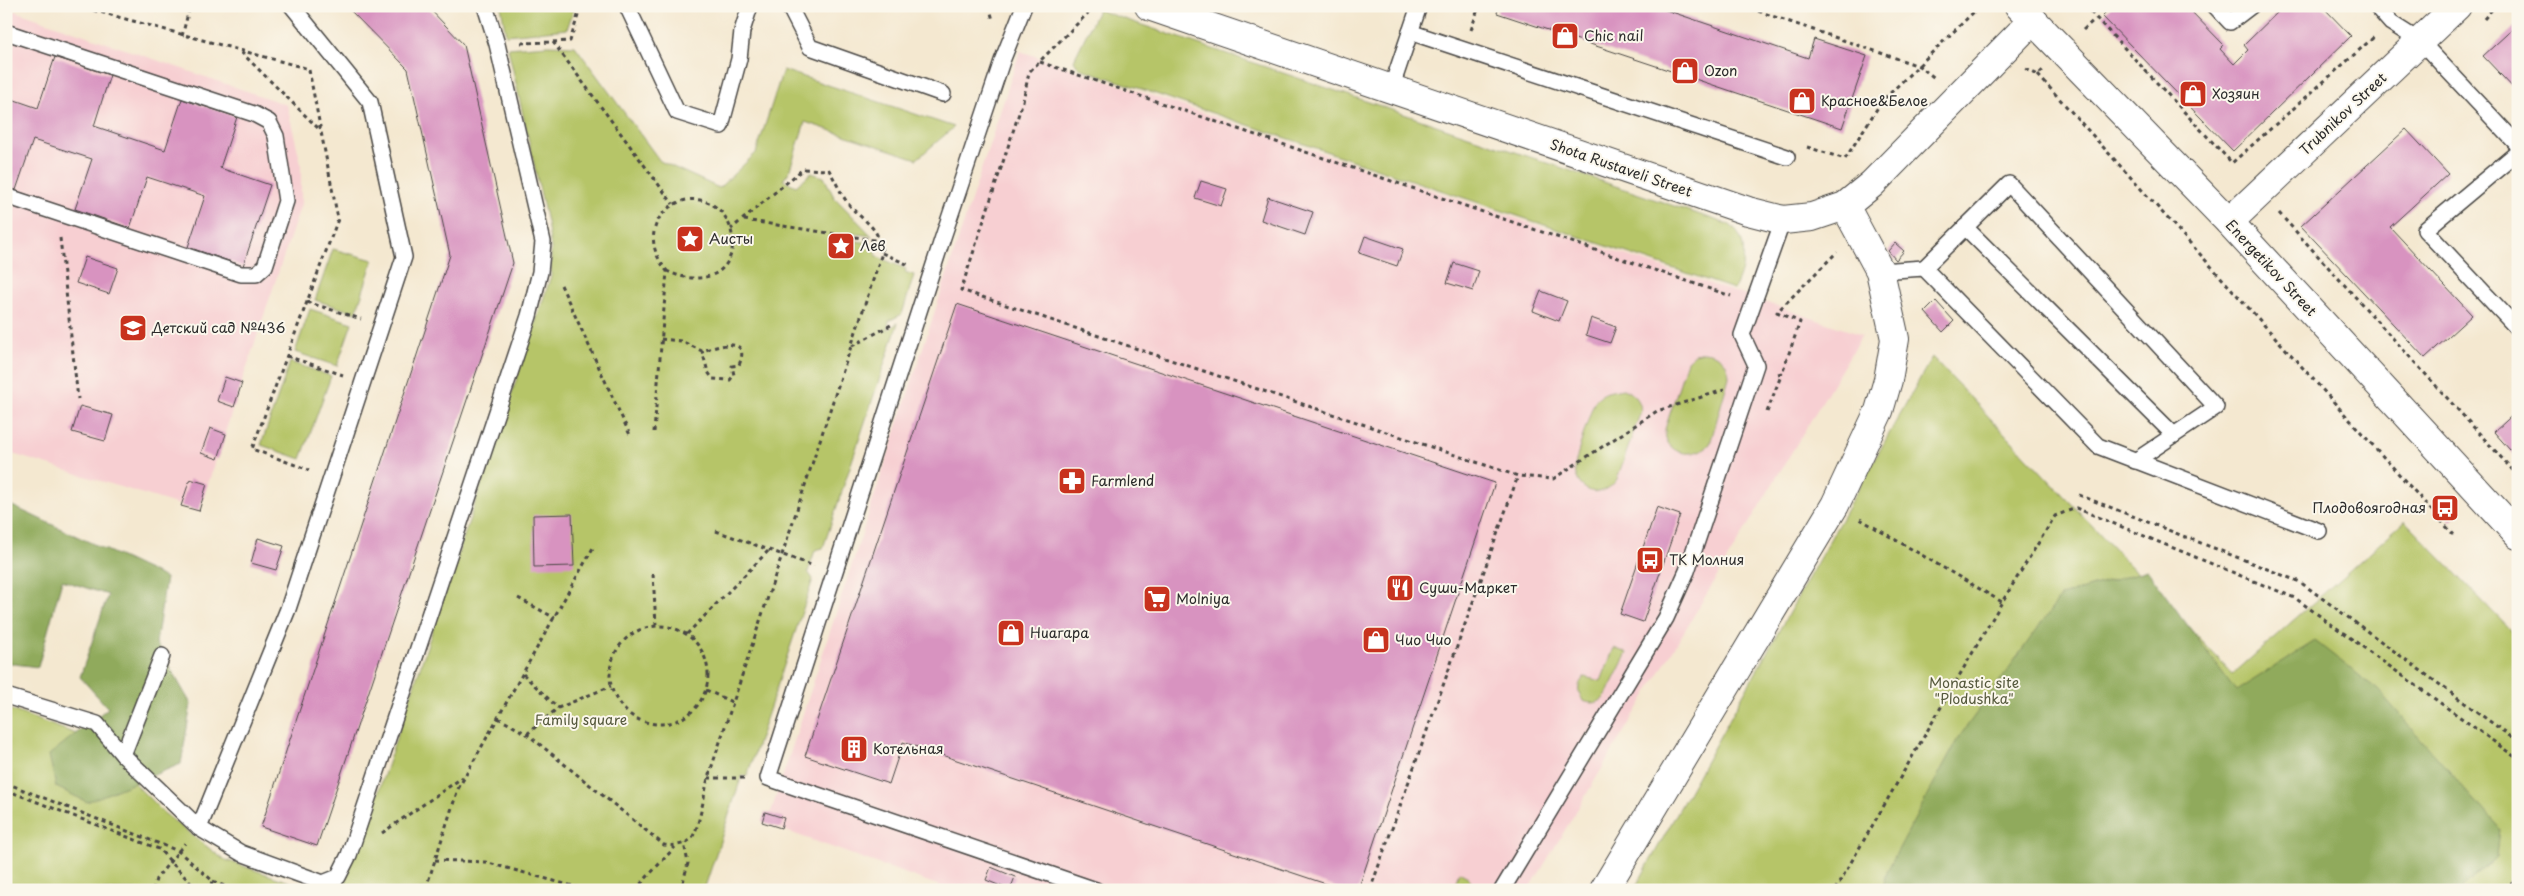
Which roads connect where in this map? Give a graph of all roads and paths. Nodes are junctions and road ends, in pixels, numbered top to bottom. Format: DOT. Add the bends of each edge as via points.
graph roads {
  1 [pos="79,6"];
  2 [pos="190,6"];
  3 [pos="292,6"];
  4 [pos="485,6"];
  5 [pos="581,6"];
  6 [pos="627,6"];
  7 [pos="750,6"];
  8 [pos="1024,6"];
  9 [pos="1096,6"];
  10 [pos="1149,6"];
  11 [pos="1418,6"];
  12 [pos="1743,6"];
  13 [pos="1980,6"];
  14 [pos="2085,6"];
  15 [pos="2215,6"];
  16 [pos="2251,6"];
  17 [pos="2376,6"];
  18 [pos="2457,6"];
  19 [pos="788,7"];
  20 [pos="2023,10"];
  21 [pos="2095,19"];
  22 [pos="2391,23"];
  23 [pos="6,32"];
  24 [pos="1410,32"];
  25 [pos="182,36"];
  26 [pos="553,42"];
  27 [pos="2420,42"];
  28 [pos="497,44"];
  29 [pos="2063,49"];
  30 [pos="241,51"];
  31 [pos="331,53"];
  32 [pos="1040,62"];
  33 [pos="1919,66"];
  34 [pos="2023,68"];
  35 [pos="308,70"];
  36 [pos="2038,76"];
  37 [pos="1391,89"];
  38 [pos="943,94"];
  39 [pos="1957,98"];
  40 [pos="321,131"];
  41 [pos="1798,144"];
  42 [pos="2518,145"];
  43 [pos="2518,152"];
  44 [pos="1787,157"];
  45 [pos="6,196"];
  46 [pos="673,204"];
  47 [pos="1845,206"];
  48 [pos="2279,212"];
  49 [pos="57,213"];
  50 [pos="743,220"];
  51 [pos="1783,220"];
  52 [pos="2229,222"];
  53 [pos="1965,227"];
  54 [pos="731,230"];
  55 [pos="1857,232"];
  56 [pos="881,241"];
  57 [pos="1924,268"];
  58 [pos="540,272"];
  59 [pos="667,272"];
  60 [pos="1880,272"];
  61 [pos="307,302"];
  62 [pos="1752,303"];
  63 [pos="920,308"];
  64 [pos="1777,312"];
  65 [pos="380,325"];
  66 [pos="2518,329"];
  67 [pos="661,339"];
  68 [pos="852,346"];
  69 [pos="702,351"];
  70 [pos="287,356"];
  71 [pos="362,382"];
  72 [pos="1750,382"];
  73 [pos="78,399"];
  74 [pos="654,432"];
  75 [pos="630,435"];
  76 [pos="2174,435"];
  77 [pos="2135,460"];
  78 [pos="1518,476"];
  79 [pos="2518,476"];
  80 [pos="331,477"];
  81 [pos="2079,495"];
  82 [pos="1835,505"];
  83 [pos="716,531"];
  84 [pos="2319,531"];
  85 [pos="2454,535"];
  86 [pos="2518,535"];
  87 [pos="594,546"];
  88 [pos="770,549"];
  89 [pos="783,554"];
  90 [pos="835,573"];
  91 [pos="653,574"];
  92 [pos="518,598"];
  93 [pos="2002,602"];
  94 [pos="555,618"];
  95 [pos="656,625"];
  96 [pos="687,634"];
  97 [pos="162,656"];
  98 [pos="523,674"];
  99 [pos="611,686"];
  100 [pos="706,690"];
  101 [pos="6,696"];
  102 [pos="734,703"];
  103 [pos="558,708"];
  104 [pos="498,718"];
  105 [pos="527,734"];
  106 [pos="2518,742"];
  107 [pos="123,755"];
  108 [pos="2518,760"];
  109 [pos="466,776"];
  110 [pos="708,778"];
  111 [pos="768,778"];
  112 [pos="6,784"];
  113 [pos="6,790"];
  114 [pos="198,828"];
  115 [pos="684,843"];
  116 [pos="676,846"];
  117 [pos="178,850"];
  118 [pos="349,855"];
  119 [pos="435,860"];
  120 [pos="170,861"];
  121 [pos="2518,878"];
  122 [pos="214,881"];
  123 [pos="426,888"];
  124 [pos="152,890"];
  125 [pos="198,890"];
  126 [pos="209,890"];
  127 [pos="233,890"];
  128 [pos="406,890"];
  129 [pos="449,890"];
  130 [pos="587,890"];
  131 [pos="634,890"];
  132 [pos="681,890"];
  133 [pos="1096,890"];
  134 [pos="1370,890"];
  135 [pos="1502,890"];
  136 [pos="1604,890"];
  137 [pos="1835,890"];
  138 [pos="2505,890"];
  1 -- 25 [label="path"];
  2 -- 25 [label="path"];
  3 -- 31 [label="lane"];
  4 -- 28 [label="lane"];
  5 -- 26 [label="path" via="570,41"];
  6 -- 7 [label="lane" via="677,112 721,126"];
  8 -- 63 [label="lane" via="999,68"];
  9 -- 32 [label="path"];
  10 -- 37 [label="street, Shota Rustaveli Street"];
  11 -- 24 [label="lane"];
  12 -- 33 [label="path"];
  13 -- 33 [label="path"];
  14 -- 21 [label="path"];
  15 -- 16 [label="lane" via="2230,22"];
  17 -- 22 [label="lane"];
  18 -- 27 [label="street, Trubnikov Street"];
  19 -- 38 [label="lane" via="810,47"];
  20 -- 29 [label="street, Energetikov Street"];
  20 -- 39 [label="street, Shota Rustaveli Street"];
  21 -- 22 [label="path" via="2232,163"];
  21 -- 29 [label="path"];
  22 -- 27 [label="lane"];
  23 -- 49 [label="lane" via="254,114 269,122 276,136 286,201 265,266 256,274 241,274"];
  24 -- 37 [label="lane"];
  24 -- 44 [label="lane"];
  25 -- 30 [label="path"];
  26 -- 28 [label="path"];
  26 -- 46 [label="path"];
  27 -- 42 [label="lane"];
  27 -- 52 [label="street, Trubnikov Street"];
  28 -- 58 [label="lane" via="543,242"];
  29 -- 36 [label="path"];
  29 -- 52 [label="street, Energetikov Street"];
  30 -- 35 [label="path"];
  30 -- 40 [label="path"];
  31 -- 35 [label="path"];
  31 -- 65 [label="lane" via="370,102 404,257"];
  32 -- 62 [label="path"];
  32 -- 78 [label="path" via="1029,72 1023,101 961,290"];
  33 -- 39 [label="path"];
  33 -- 41 [label="path" via="1882,101 1845,159"];
  34 -- 36 [label="path"];
  35 -- 40 [label="path"];
  36 -- 85 [label="path"];
  37 -- 51 [label="street, Shota Rustaveli Street" via="1748,211"];
  39 -- 47 [label="street, Shota Rustaveli Street" via="1872,184"];
  40 -- 61 [label="path" via="338,219"];
  43 -- 66 [label="lane" via="2425,230"];
  45 -- 49 [label="lane"];
  46 -- 54 [label="path" via="689,199 704,201 718,208"];
  46 -- 59 [label="path" via="661,214 654,228 652,244 657,259"];
  47 -- 51 [label="street, Shota Rustaveli Street" via="1812,217"];
  47 -- 55 [label="street"];
  48 -- 79 [label="path"];
  49 -- 73 [label="path"];
  50 -- 54 [label="path"];
  50 -- 56 [label="path"];
  50 -- 56 [label="path" via="804,169 830,170 848,203 868,222"];
  51 -- 62 [label="lane"];
  52 -- 86 [label="street, Energetikov Street"];
  53 -- 57 [label="lane"];
  53 -- 76 [label="lane"];
  53 -- 76 [label="lane" via="2009,184 2216,407"];
  54 -- 59 [label="path" via="732,251 724,266 712,275 697,280"];
  55 -- 60 [label="street"];
  55 -- 64 [label="path"];
  56 -- 68 [label="path" via="882,253"];
  57 -- 60 [label="lane"];
  57 -- 77 [label="lane" via="2098,446"];
  58 -- 75 [label="path" via="556,274"];
  58 -- 118 [label="lane" via="529,316"];
  59 -- 67 [label="path"];
  60 -- 82 [label="street" via="1894,339 1888,380 1879,411"];
  61 -- 65 [label="path"];
  61 -- 70 [label="path"];
  62 -- 64 [label="path"];
  62 -- 72 [label="lane" via="1742,335 1756,365"];
  63 -- 68 [label="path"];
  63 -- 90 [label="lane"];
  64 -- 72 [label="path" via="1800,322 1782,373"];
  65 -- 71 [label="lane"];
  67 -- 69 [label="path" via="681,340"];
  67 -- 74 [label="path"];
  68 -- 89 [label="path"];
  69 -- 69 [label="path" via="734,344 741,351 742,358 739,365 732,366 734,375 730,380 723,381 713,379 708,372"];
  70 -- 71 [label="path"];
  70 -- 80 [label="path" via="252,449"];
  71 -- 80 [label="lane"];
  72 -- 78 [label="path" via="1657,411 1553,479"];
  72 -- 135 [label="lane" via="1687,571 1666,618"];
  76 -- 77 [label="lane"];
  77 -- 84 [label="lane"];
  78 -- 134 [label="path"];
  80 -- 114 [label="lane" via="288,609"];
  81 -- 106 [label="path" via="2300,582"];
  82 -- 93 [label="path"];
  82 -- 136 [label="street"];
  83 -- 88 [label="path"];
  87 -- 94 [label="path"];
  88 -- 89 [label="path"];
  88 -- 96 [label="path"];
  89 -- 90 [label="path"];
  89 -- 102 [label="path"];
  90 -- 111 [label="lane"];
  91 -- 95 [label="path"];
  92 -- 94 [label="path"];
  93 -- 108 [label="path" via="2055,516 2076,508 2295,598"];
  93 -- 137 [label="path"];
  94 -- 98 [label="path"];
  95 -- 96 [label="path" via="672,627"];
  95 -- 99 [label="path" via="640,629 625,639 615,652 610,669"];
  96 -- 100 [label="path" via="706,659 709,674"];
  97 -- 107 [label="lane"];
  98 -- 103 [label="path"];
  98 -- 104 [label="path"];
  99 -- 100 [label="path" via="618,702 631,715 648,723 666,724 683,718 697,706"];
  99 -- 103 [label="path"];
  100 -- 102 [label="path"];
  101 -- 107 [label="lane" via="97,724"];
  102 -- 110 [label="path"];
  103 -- 105 [label="path"];
  104 -- 105 [label="path"];
  104 -- 109 [label="path"];
  105 -- 116 [label="path" via="664,845"];
  107 -- 114 [label="lane"];
  109 -- 118 [label="path"];
  109 -- 119 [label="path" via="458,789"];
  110 -- 111 [label="path"];
  110 -- 115 [label="path" via="693,836"];
  111 -- 133 [label="lane"];
  112 -- 117 [label="path"];
  113 -- 120 [label="path" via="159,849"];
  114 -- 117 [label="path"];
  114 -- 118 [label="lane" via="241,854 323,883 338,877"];
  115 -- 116 [label="path"];
  115 -- 132 [label="path" via="688,863"];
  116 -- 131 [label="path"];
  117 -- 120 [label="path"];
  117 -- 122 [label="path"];
  119 -- 123 [label="path"];
  119 -- 130 [label="path" via="485,862"];
  120 -- 124 [label="path"];
  120 -- 125 [label="path"];
  121 -- 138 [label="path"];
  122 -- 126 [label="path"];
  122 -- 127 [label="path"];
  123 -- 128 [label="path"];
  123 -- 129 [label="path"];
}
